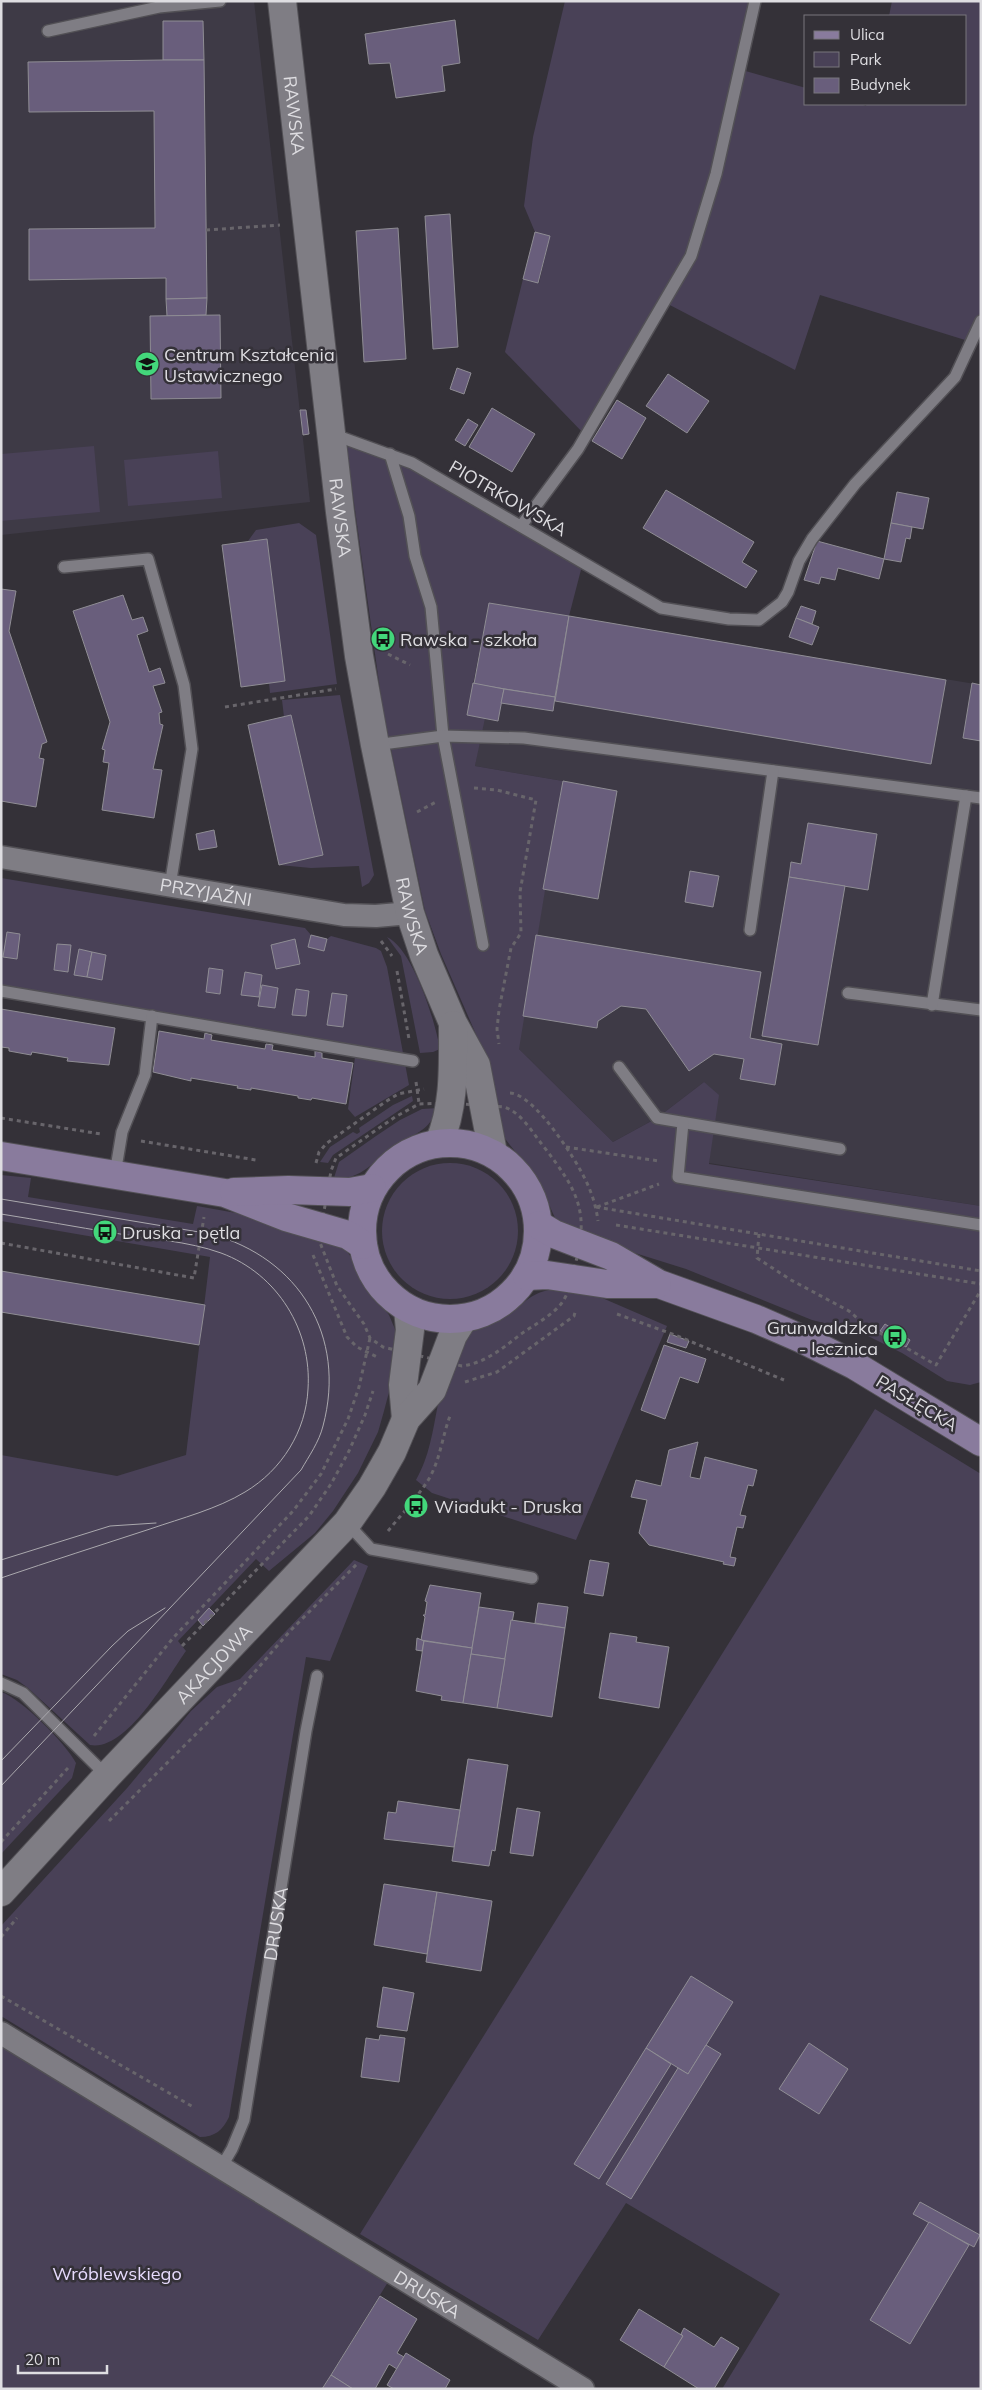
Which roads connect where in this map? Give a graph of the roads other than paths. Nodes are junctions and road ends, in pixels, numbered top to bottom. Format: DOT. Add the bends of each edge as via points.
graph roads {
  1 [pos="220,1"];
  2 [pos="282,1"];
  3 [pos="756,1"];
  4 [pos="48,31"];
  5 [pos="981,321"];
  6 [pos="330,433"];
  7 [pos="390,454"];
  8 [pos="521,526"];
  9 [pos="64,567"];
  10 [pos="443,736"];
  11 [pos="375,745"];
  12 [pos="773,771"];
  13 [pos="966,796"];
  14 [pos="981,798"];
  15 [pos="1,857"];
  16 [pos="170,886"];
  17 [pos="410,912"];
  18 [pos="750,930"];
  19 [pos="482,945"];
  20 [pos="1,991"];
  21 [pos="848,993"];
  22 [pos="932,1005"];
  23 [pos="981,1010"];
  24 [pos="152,1016"];
  25 [pos="453,1023"];
  26 [pos="413,1061"];
  27 [pos="619,1067"];
  28 [pos="683,1124"];
  29 [pos="439,1143"];
  30 [pos="840,1148"];
  31 [pos="493,1153"];
  32 [pos="1,1156"];
  33 [pos="115,1174"];
  34 [pos="372,1188"];
  35 [pos="220,1205"];
  36 [pos="539,1225"];
  37 [pos="981,1225"];
  38 [pos="363,1245"];
  39 [pos="527,1276"];
  40 [pos="659,1284"];
  41 [pos="408,1309"];
  42 [pos="463,1319"];
  43 [pos="406,1419"];
  44 [pos="978,1436"];
  45 [pos="347,1523"];
  46 [pos="532,1578"];
  47 [pos="317,1676"];
  48 [pos="1,1683"];
  49 [pos="107,1776"];
  50 [pos="1,1892"];
  51 [pos="1,2033"];
  52 [pos="222,2166"];
  53 [pos="583,2389"];
  1 -- 4 [label="lane" via="159,7"];
  2 -- 6 [label="street, RAWSKA"];
  3 -- 8 [label="lane" via="716,174 691,256 578,450"];
  5 -- 8 [label="lane, PIOTRKOWSKA" via="955,377 848,492 812,538 799,561 788,592 775,609 759,620 661,608"];
  6 -- 7 [label="lane, PIOTRKOWSKA"];
  6 -- 11 [label="street, RAWSKA" via="351,601"];
  7 -- 8 [label="lane, PIOTRKOWSKA" via="412,462"];
  7 -- 10 [label="lane" via="431,607"];
  9 -- 16 [label="lane" via="148,559 184,685 192,749"];
  10 -- 11 [label="lane"];
  10 -- 12 [label="lane" via="524,738"];
  10 -- 19 [label="lane"];
  11 -- 17 [label="street, RAWSKA"];
  12 -- 13 [label="lane"];
  12 -- 18 [label="lane"];
  13 -- 14 [label="lane"];
  13 -- 22 [label="lane"];
  15 -- 16 [label="street, PRZYJAŹNI"];
  16 -- 17 [label="street, PRZYJAŹNI" via="344,915"];
  17 -- 25 [label="street, RAWSKA" via="424,956"];
  20 -- 24 [label="lane"];
  21 -- 22 [label="lane"];
  22 -- 23 [label="lane"];
  24 -- 26 [label="lane"];
  24 -- 33 [label="lane" via="145,1075 121,1138"];
  25 -- 29 [label="street, RAWSKA" via="450,1103 446,1128"];
  25 -- 31 [label="street, RAWSKA" via="476,1065"];
  27 -- 28 [label="lane" via="657,1118"];
  28 -- 30 [label="lane"];
  28 -- 37 [label="lane" via="678,1177"];
  29 -- 31 [label="main road" via="458,1142"];
  29 -- 34 [label="main road" via="423,1147 394,1163"];
  31 -- 36 [label="main road" via="508,1163 530,1191"];
  32 -- 33 [label="main road"];
  33 -- 35 [label="main road"];
  34 -- 35 [label="main road" via="350,1192 320,1177 288,1190"];
  34 -- 38 [label="main road" via="365,1206"];
  35 -- 38 [label="main road" via="308,1222 348,1235"];
  36 -- 39 [label="main road" via="536,1251"];
  36 -- 40 [label="main road, PASŁĘCKA" via="611,1256"];
  38 -- 41 [label="main road" via="366,1260 383,1289"];
  39 -- 40 [label="main road, PASŁĘCKA" via="547,1275 576,1289 607,1284"];
  39 -- 42 [label="main road" via="518,1289 493,1309"];
  40 -- 44 [label="main road, PASŁĘCKA" via="802,1339"];
  41 -- 42 [label="main road" via="425,1316"];
  41 -- 43 [label="street, AKACJOWA" via="410,1330 404,1385"];
  42 -- 43 [label="street, AKACJOWA" via="453,1335 432,1390"];
  43 -- 45 [label="street, AKACJOWA" via="392,1452"];
  45 -- 46 [label="lane" via="371,1549"];
  45 -- 49 [label="street, AKACJOWA"];
  47 -- 52 [label="lane, DRUSKA" via="244,2120"];
  48 -- 49 [label="lane" via="23,1693"];
  49 -- 50 [label="street, AKACJOWA"];
  51 -- 52 [label="street, DRUSKA"];
  52 -- 53 [label="street, DRUSKA"];
}
